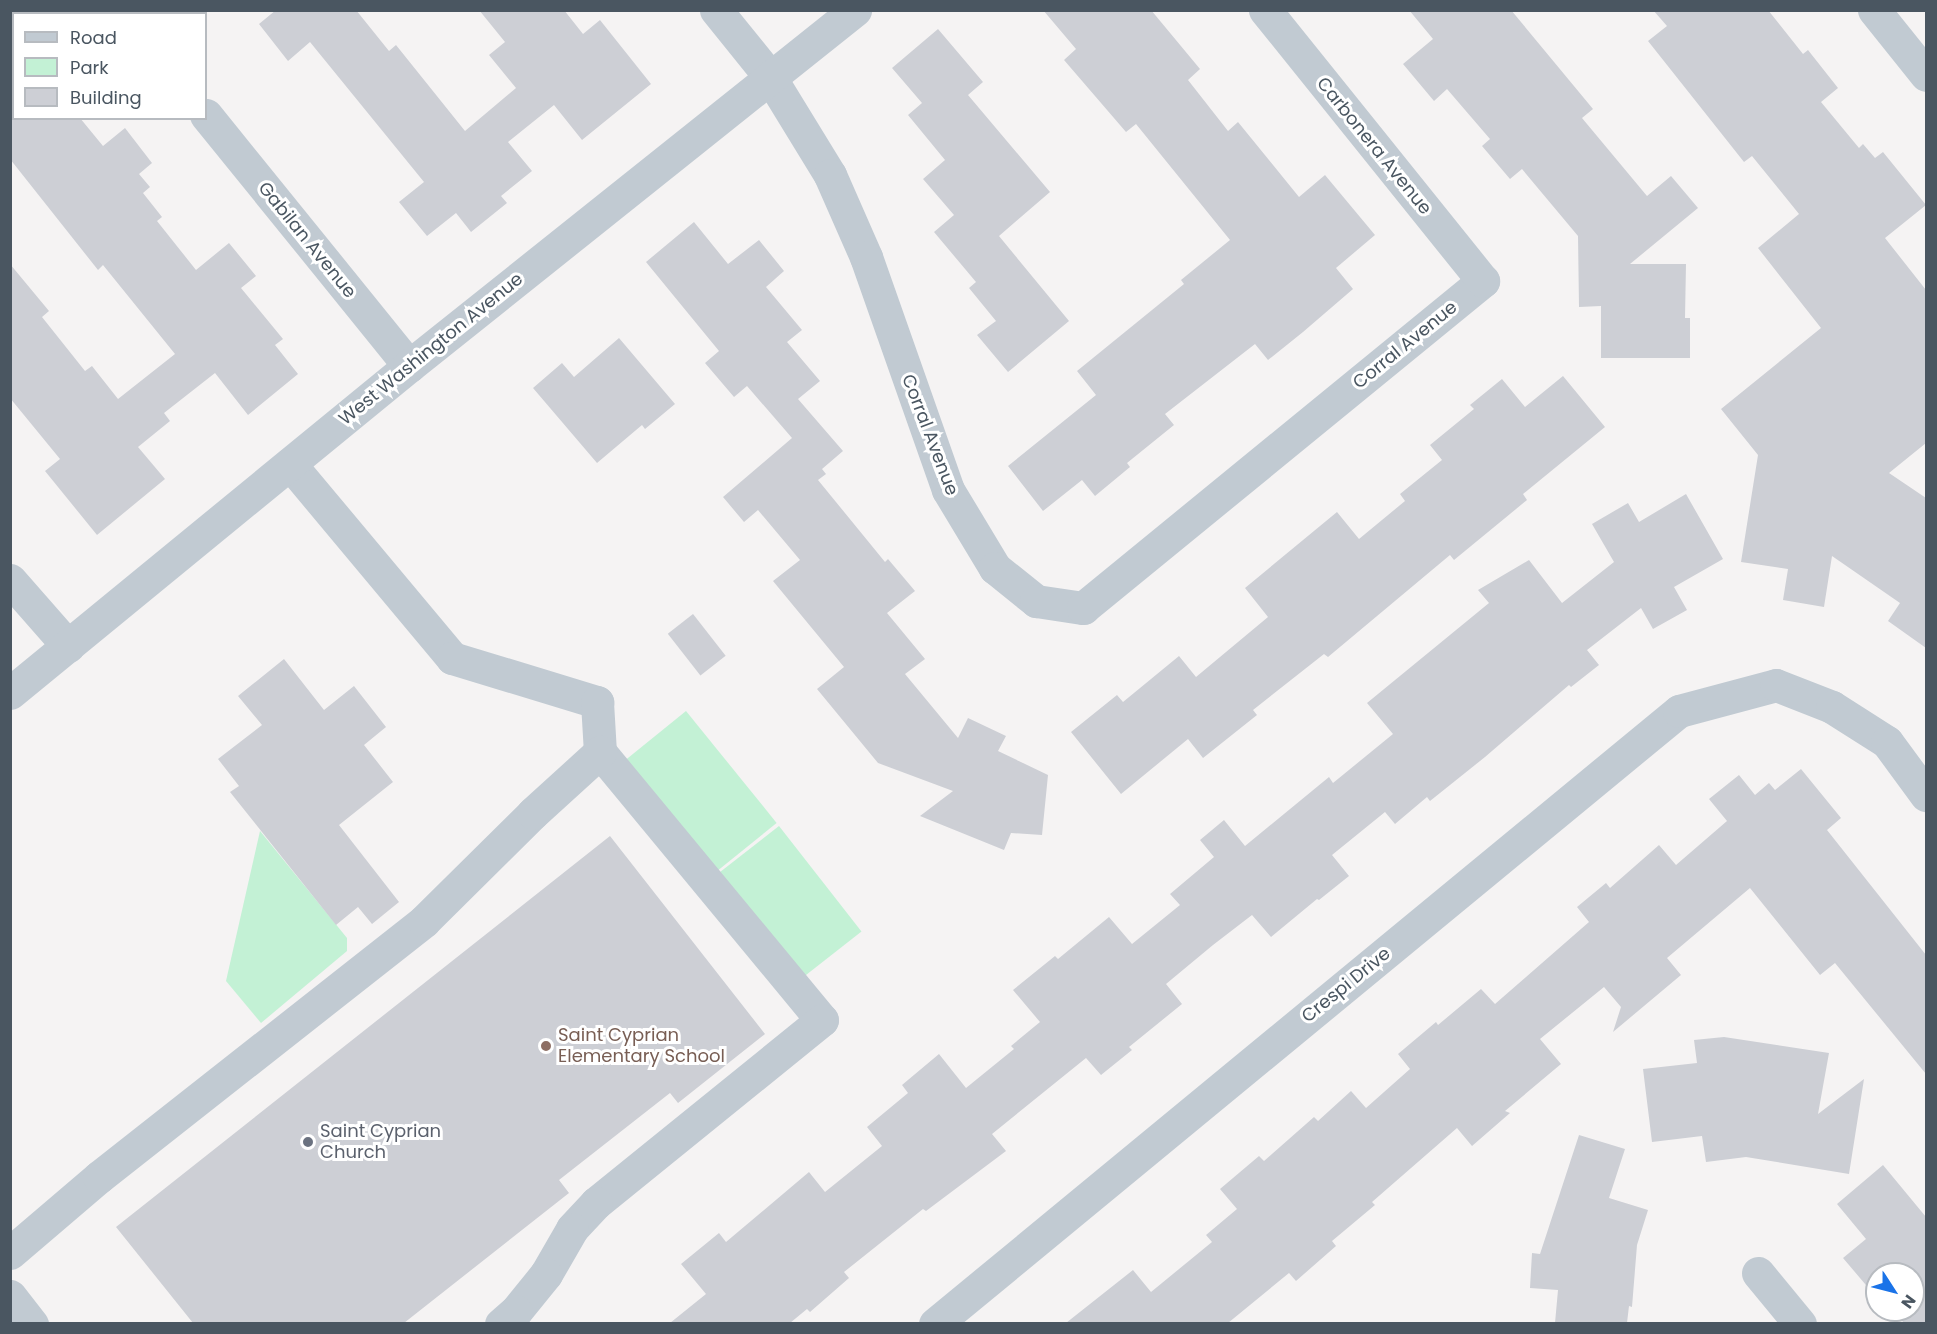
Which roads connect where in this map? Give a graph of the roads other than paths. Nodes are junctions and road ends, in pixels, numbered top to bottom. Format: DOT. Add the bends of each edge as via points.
graph roads {
  1 [pos="716,10"];
  2 [pos="855,10"];
  3 [pos="1264,10"];
  4 [pos="1874,10"];
  5 [pos="1926,75"];
  6 [pos="770,77"];
  7 [pos="207,116"];
  8 [pos="1483,281"];
  9 [pos="409,366"];
  10 [pos="290,464"];
  11 [pos="10,580"];
  12 [pos="68,646"];
  13 [pos="10,693"];
  14 [pos="600,752"];
  15 [pos="1926,795"];
  16 [pos="10,1254"];
  17 [pos="1758,1273"];
  18 [pos="10,1296"];
  19 [pos="33,1323"];
  20 [pos="501,1323"];
  21 [pos="935,1323"];
  22 [pos="1800,1323"];
  1 -- 6 [label="street, Corral Avenue"];
  2 -- 6 [label="street, West Washington Avenue"];
  3 -- 8 [label="street, Carbonera Avenue"];
  4 -- 5 [label="street"];
  6 -- 8 [label="street, Corral Avenue" via="830,176 861,247 948,490 995,568 1036,601 1083,608"];
  6 -- 9 [label="street, West Washington Avenue"];
  7 -- 9 [label="street, Gabilan Avenue"];
  9 -- 10 [label="street, West Washington Avenue"];
  10 -- 12 [label="street, West Washington Avenue"];
  10 -- 14 [label="street" via="452,658 597,702"];
  11 -- 12 [label="street"];
  12 -- 13 [label="street, West Washington Avenue"];
  14 -- 16 [label="street" via="424,921 99,1177"];
  14 -- 20 [label="street" via="822,1020 596,1203 572,1229 546,1274"];
  15 -- 21 [label="street, Crespi Drive" via="1887,742 1832,707 1776,686 1679,711"];
  17 -- 22 [label="street"];
  18 -- 19 [label="street"];
}
